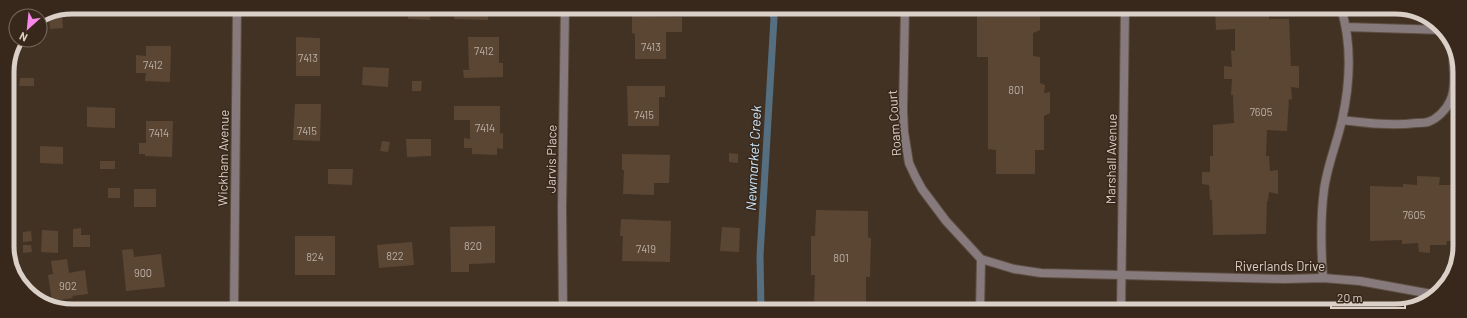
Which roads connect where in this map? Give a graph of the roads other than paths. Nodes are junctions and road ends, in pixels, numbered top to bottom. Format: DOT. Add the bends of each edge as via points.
graph roads {
  1 [pos="237,14"];
  2 [pos="565,14"];
  3 [pos="905,14"];
  4 [pos="1125,14"];
  5 [pos="1342,14"];
  6 [pos="1346,28"];
  7 [pos="1435,30"];
  8 [pos="1453,72"];
  9 [pos="1453,90"];
  10 [pos="1453,90"];
  11 [pos="1342,120"];
  12 [pos="981,259"];
  13 [pos="1122,276"];
  14 [pos="1323,278"];
  15 [pos="1428,293"];
  16 [pos="234,304"];
  17 [pos="563,304"];
  18 [pos="980,304"];
  19 [pos="1122,304"];
  1 -- 16 [label="street, Wickham Avenue"];
  2 -- 17 [label="street, Jarvis Place"];
  3 -- 12 [label="street, Roam Court" via="903,110 909,163 922,189 959,237"];
  4 -- 13 [label="street, Marshall Avenue"];
  5 -- 6 [label="street"];
  6 -- 7 [label="street"];
  6 -- 11 [label="street" via="1349,64"];
  8 -- 9 [label="street"];
  10 -- 11 [label="street" via="1450,101 1441,114 1428,122 1401,125"];
  11 -- 14 [label="street" via="1324,189 1321,218"];
  12 -- 13 [label="street, Roam Court" via="1014,269 1041,273"];
  12 -- 18 [label="street"];
  13 -- 14 [label="street, Riverlands Drive"];
  13 -- 19 [label="street, Marshall Avenue"];
  14 -- 15 [label="street, Riverlands Drive" via="1360,281"];
}
